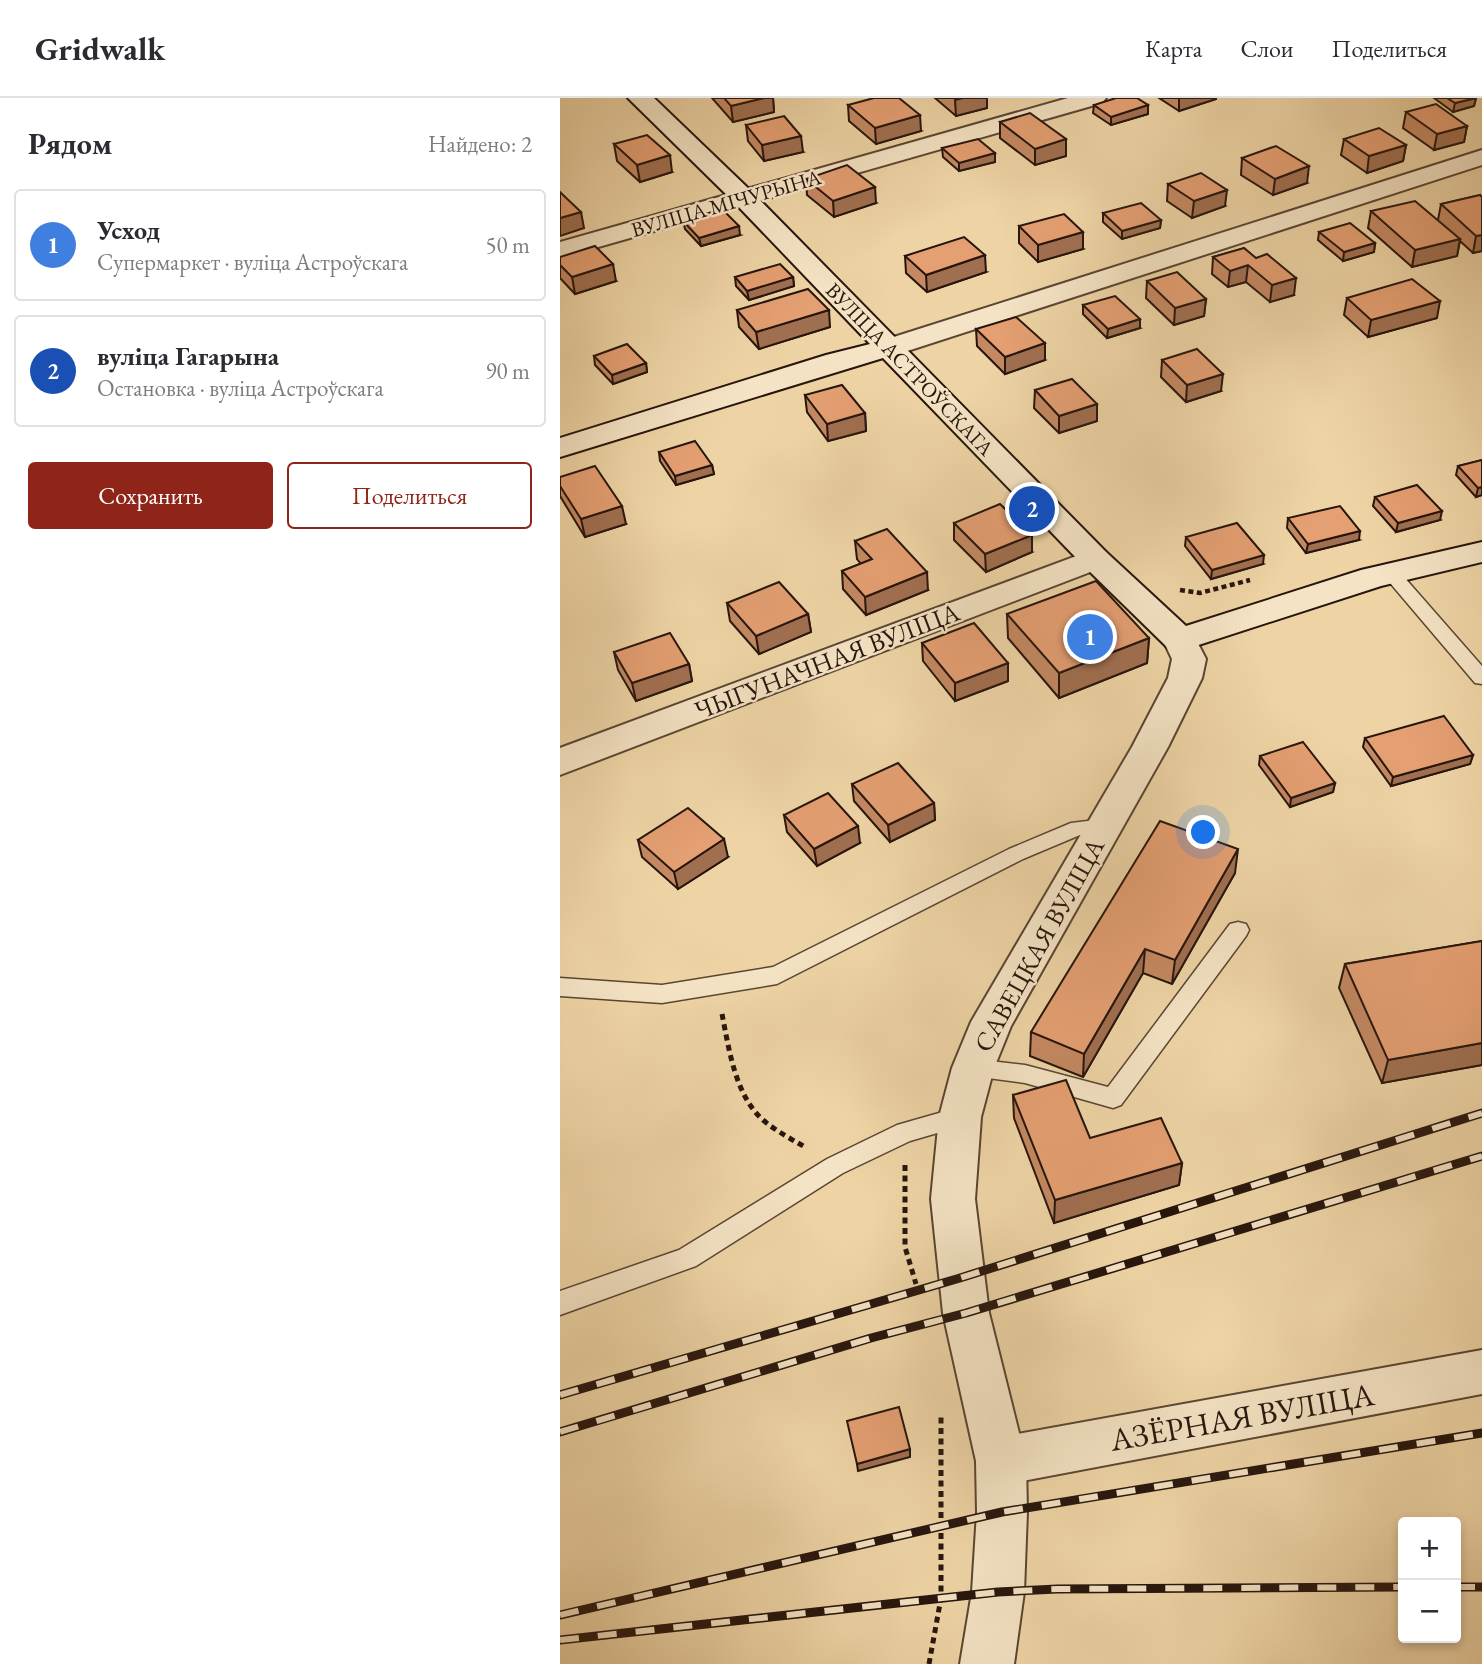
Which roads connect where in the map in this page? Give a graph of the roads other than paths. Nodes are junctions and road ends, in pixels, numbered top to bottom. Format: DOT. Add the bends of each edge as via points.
graph roads {
  1 [pos="640,98"];
  2 [pos="1094,98"];
  3 [pos="1482,157"];
  4 [pos="744,198"];
  5 [pos="560,250"];
  6 [pos="888,348"];
  7 [pos="560,447"];
  8 [pos="1482,552"];
  9 [pos="1095,559"];
  10 [pos="1391,573"];
  11 [pos="1180,640"];
  12 [pos="1482,678"];
  13 [pos="560,762"];
  14 [pos="1104,827"];
  15 [pos="1238,930"];
  16 [pos="560,988"];
  17 [pos="974,1068"];
  18 [pos="960,1117"];
  19 [pos="560,1303"];
  20 [pos="1482,1372"];
  21 [pos="1001,1461"];
  22 [pos="987,1664"];
  1 -- 4 [label="street, ВУЛІЦА АСТРОЎСКАГА"];
  2 -- 4 [label="street, ВУЛІЦА МІЧУРЫНА"];
  3 -- 6 [label="street"];
  4 -- 5 [label="street, ВУЛІЦА МІЧУРЫНА"];
  4 -- 6 [label="street, ВУЛІЦА АСТРОЎСКАГА"];
  6 -- 7 [label="street"];
  6 -- 9 [label="street, ВУЛІЦА АСТРОЎСКАГА"];
  8 -- 10 [label="street"];
  9 -- 11 [label="street, ВУЛІЦА АСТРОЎСКАГА"];
  9 -- 13 [label="street, ЧЫГУНАЧНАЯ ВУЛІЦА"];
  10 -- 11 [label="street"];
  10 -- 12 [label="lane"];
  11 -- 14 [label="street, САВЕЦКАЯ ВУЛІЦА" via="1189,659 1185,678"];
  14 -- 16 [label="lane" via="1078,828 1016,854 777,975 662,994"];
  14 -- 17 [label="street, САВЕЦКАЯ ВУЛІЦА" via="992,1022"];
  15 -- 17 [label="lane" via="1113,1097 1025,1074"];
  17 -- 18 [label="street, САВЕЦКАЯ ВУЛІЦА"];
  18 -- 19 [label="lane" via="905,1132 835,1166 687,1258"];
  18 -- 21 [label="street, САВЕЦКАЯ ВУЛІЦА" via="953,1199 960,1278"];
  20 -- 21 [label="street, АЗЁРНАЯ ВУЛІЦА"];
  21 -- 22 [label="street, САВЕЦКАЯ ВУЛІЦА" via="998,1592"];
}
